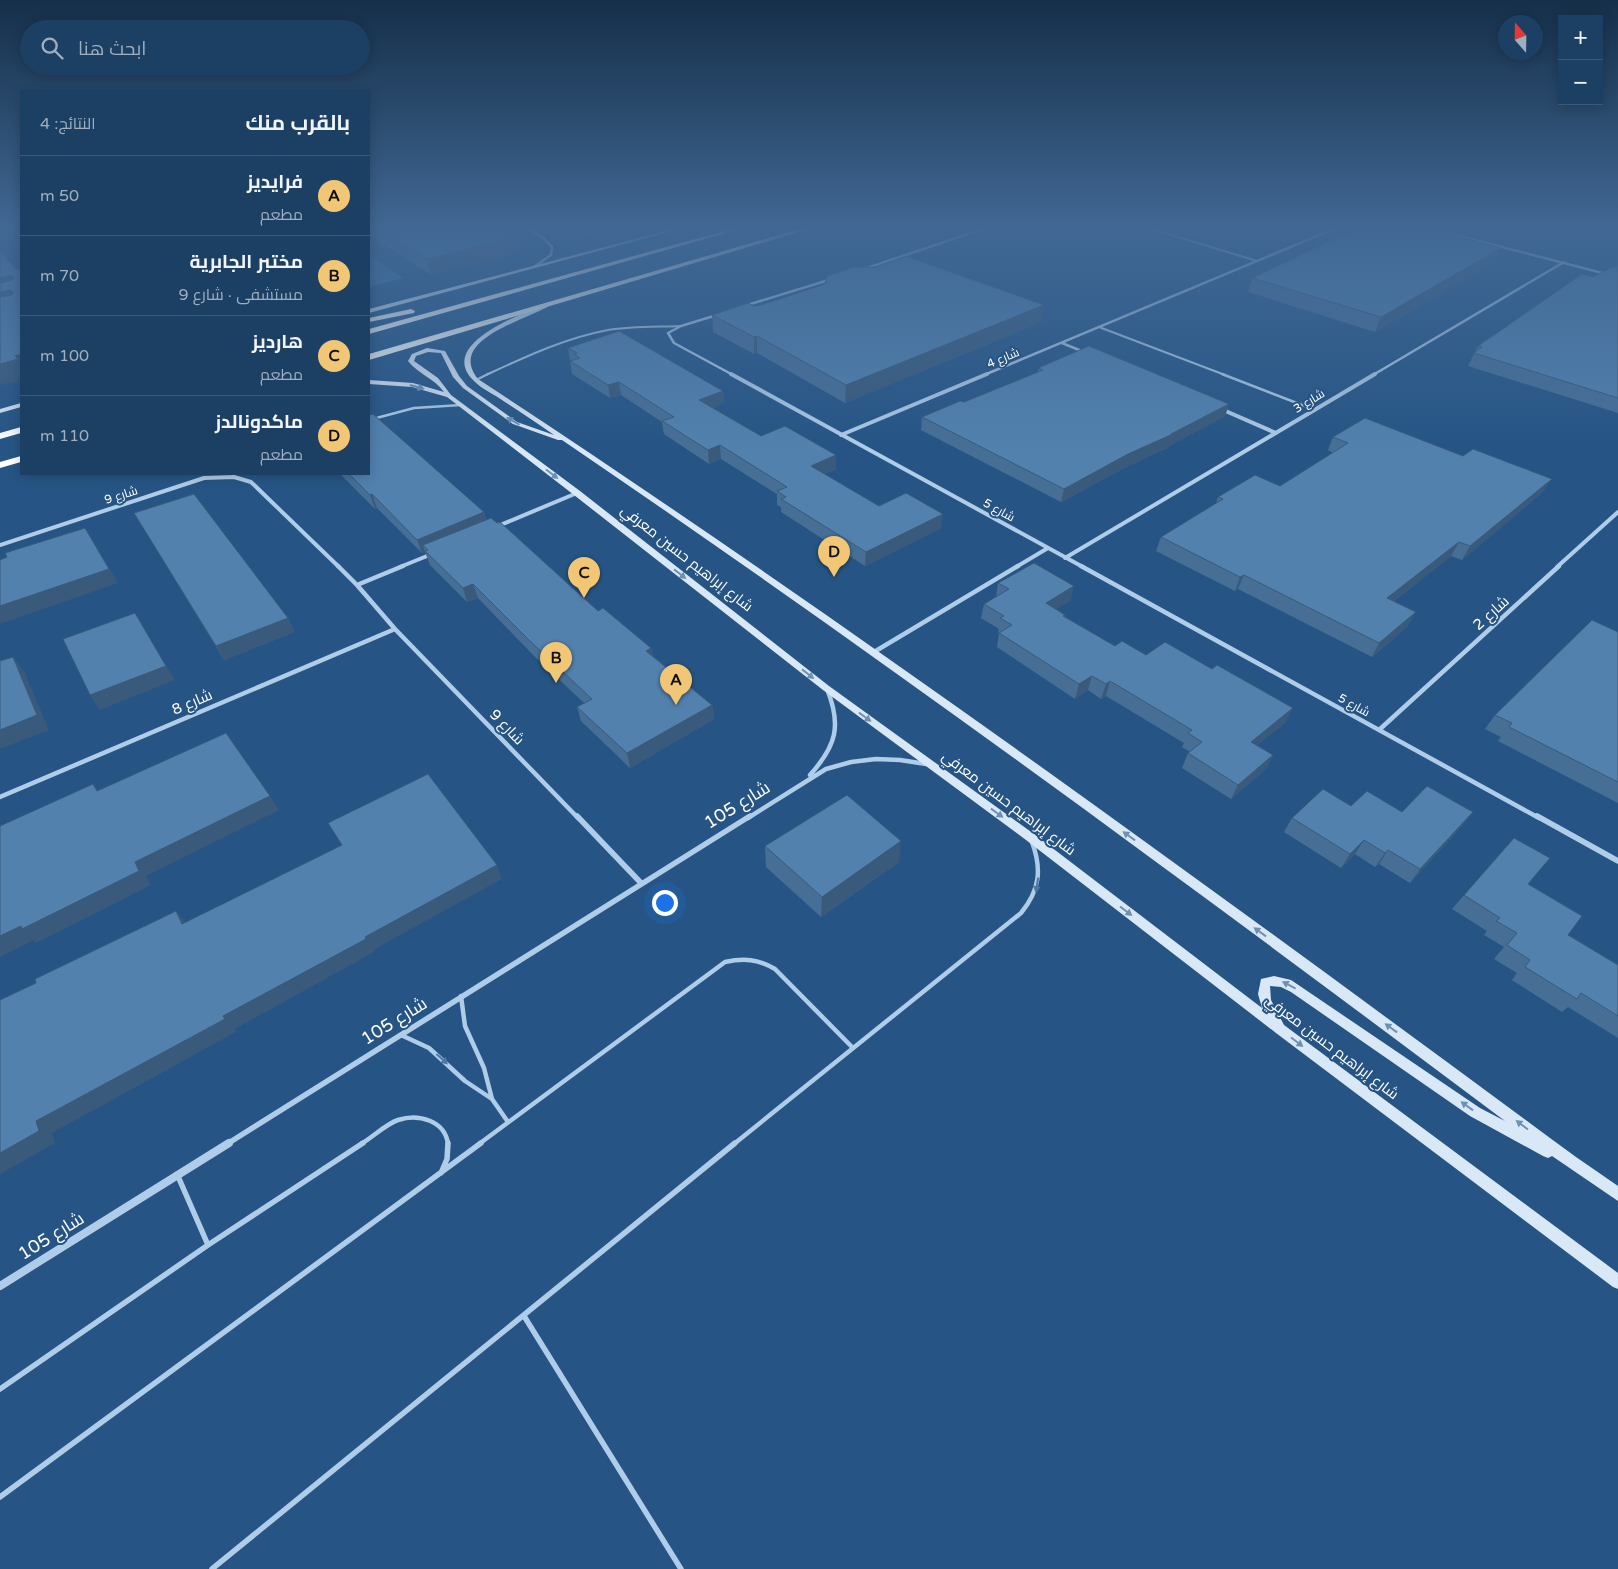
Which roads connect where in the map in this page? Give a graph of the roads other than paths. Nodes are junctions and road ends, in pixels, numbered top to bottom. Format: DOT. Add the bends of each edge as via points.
graph roads {
  1 [pos="406,301"];
  2 [pos="458,301"];
  3 [pos="480,301"];
  4 [pos="560,301"];
  5 [pos="761,301"];
  6 [pos="1160,301"];
  7 [pos="1498,301"];
  8 [pos="551,304"];
  9 [pos="736,309"];
  10 [pos="370,311"];
  11 [pos="718,315"];
  12 [pos="370,320"];
  13 [pos="681,326"];
  14 [pos="1099,327"];
  15 [pos="370,332"];
  16 [pos="1062,343"];
  17 [pos="1088,354"];
  18 [pos="370,357"];
  19 [pos="476,380"];
  20 [pos="370,382"];
  21 [pos="449,396"];
  22 [pos="20,405"];
  23 [pos="461,405"];
  24 [pos="1214,406"];
  25 [pos="1315,410"];
  26 [pos="0,411"];
  27 [pos="370,420"];
  28 [pos="20,430"];
  29 [pos="1276,433"];
  30 [pos="842,435"];
  31 [pos="0,436"];
  32 [pos="575,444"];
  33 [pos="20,459"];
  34 [pos="0,465"];
  35 [pos="237,475"];
  36 [pos="577,493"];
  37 [pos="1618,512"];
  38 [pos="494,528"];
  39 [pos="0,544"];
  40 [pos="1048,548"];
  41 [pos="439,551"];
  42 [pos="1065,558"];
  43 [pos="357,586"];
  44 [pos="395,629"];
  45 [pos="874,652"];
  46 [pos="826,688"];
  47 [pos="1379,730"];
  48 [pos="930,764"];
  49 [pos="804,781"];
  50 [pos="0,798"];
  51 [pos="1030,837"];
  52 [pos="1618,861"];
  53 [pos="641,883"];
  54 [pos="461,996"];
  55 [pos="1280,1029"];
  56 [pos="400,1035"];
  57 [pos="853,1048"];
  58 [pos="492,1099"];
  59 [pos="508,1122"];
  60 [pos="1571,1162"];
  61 [pos="177,1174"];
  62 [pos="440,1176"];
  63 [pos="1618,1194"];
  64 [pos="208,1245"];
  65 [pos="1618,1282"];
  66 [pos="0,1286"];
  67 [pos="524,1316"];
  68 [pos="0,1389"];
  69 [pos="0,1497"];
  70 [pos="212,1569"];
  71 [pos="680,1569"];
  1 -- 10 [label="street"];
  2 -- 12 [label="highway"];
  3 -- 15 [label="highway"];
  4 -- 8 [label="highway"];
  5 -- 9 [label="street"];
  6 -- 14 [label="street, شارع 4"];
  7 -- 25 [label="street, شارع 3"];
  8 -- 18 [label="highway"];
  8 -- 19 [label="street" via="484,336 472,349 467,364"];
  11 -- 13 [label="street"];
  13 -- 19 [label="lane" via="609,330 572,338"];
  13 -- 30 [label="street, شارع 5" via="668,333 674,343"];
  14 -- 16 [label="street, شارع 4"];
  14 -- 25 [label="lane"];
  16 -- 17 [label="street"];
  16 -- 30 [label="street, شارع 4"];
  19 -- 32 [label="street, شارع إبراهيم حسين معرفي"];
  20 -- 21 [label="street, شارع إبراهيم حسين معرفي, one-way" via="413,385"];
  21 -- 23 [label="street, شارع إبراهيم حسين معرفي"];
  32 -- 21 [label="street, one-way" via="515,423 465,387 443,352 427,350 414,355 411,361 415,367 432,376"];
  22 -- 26 [label="street"];
  23 -- 27 [label="lane" via="415,407"];
  23 -- 36 [label="street, شارع إبراهيم حسين معرفي, one-way"];
  24 -- 29 [label="street"];
  25 -- 29 [label="street, شارع 3"];
  28 -- 31 [label="highway"];
  29 -- 42 [label="street, شارع 3"];
  30 -- 40 [label="street, شارع 5"];
  32 -- 45 [label="street, شارع إبراهيم حسين معرفي"];
  33 -- 34 [label="highway"];
  35 -- 39 [label="street, شارع 9" via="192,482"];
  35 -- 43 [label="street, شارع 9" via="250,482"];
  36 -- 38 [label="street"];
  36 -- 46 [label="street, شارع إبراهيم حسين معرفي, one-way"];
  37 -- 47 [label="street, شارع 2"];
  40 -- 42 [label="street, شارع 5"];
  40 -- 45 [label="street"];
  41 -- 43 [label="street"];
  42 -- 47 [label="street, شارع 5"];
  43 -- 44 [label="street, شارع 9"];
  44 -- 50 [label="street, شارع 8"];
  44 -- 53 [label="street, شارع 9"];
  60 -- 45 [label="street, شارع إبراهيم حسين معرفي, one-way"];
  46 -- 48 [label="street, شارع إبراهيم حسين معرفي, one-way"];
  46 -- 49 [label="street, شارع 105" via="835,706 837,725 833,744 822,763"];
  47 -- 52 [label="street, شارع 5"];
  48 -- 49 [label="street, شارع 105" via="904,759 850,761 826,768"];
  48 -- 51 [label="street, شارع إبراهيم حسين معرفي, one-way"];
  49 -- 53 [label="street, شارع 105"];
  51 -- 55 [label="street, شارع إبراهيم حسين معرفي, one-way"];
  51 -- 57 [label="lane, one-way" via="1038,861 1039,883 1030,904"];
  53 -- 54 [label="street, شارع 105"];
  54 -- 56 [label="street, شارع 105"];
  54 -- 58 [label="lane" via="468,1033 484,1068"];
  60 -- 55 [label="street, one-way" via="1475,1112 1299,991 1280,980 1271,980 1265,982 1262,989"];
  55 -- 65 [label="street, شارع إبراهيم حسين معرفي, one-way"];
  56 -- 58 [label="lane, one-way" via="430,1048 465,1081"];
  56 -- 61 [label="street, شارع 105"];
  57 -- 59 [label="lane" via="774,969 752,958 738,959 714,969"];
  57 -- 67 [label="lane"];
  58 -- 59 [label="lane"];
  59 -- 62 [label="lane"];
  60 -- 63 [label="street, شارع إبراهيم حسين معرفي"];
  61 -- 64 [label="lane"];
  61 -- 66 [label="street, شارع 105"];
  62 -- 64 [label="lane" via="449,1150 443,1128 423,1117 398,1120"];
  62 -- 69 [label="lane"];
  64 -- 68 [label="lane"];
  67 -- 70 [label="lane"];
  67 -- 71 [label="lane"];
}
